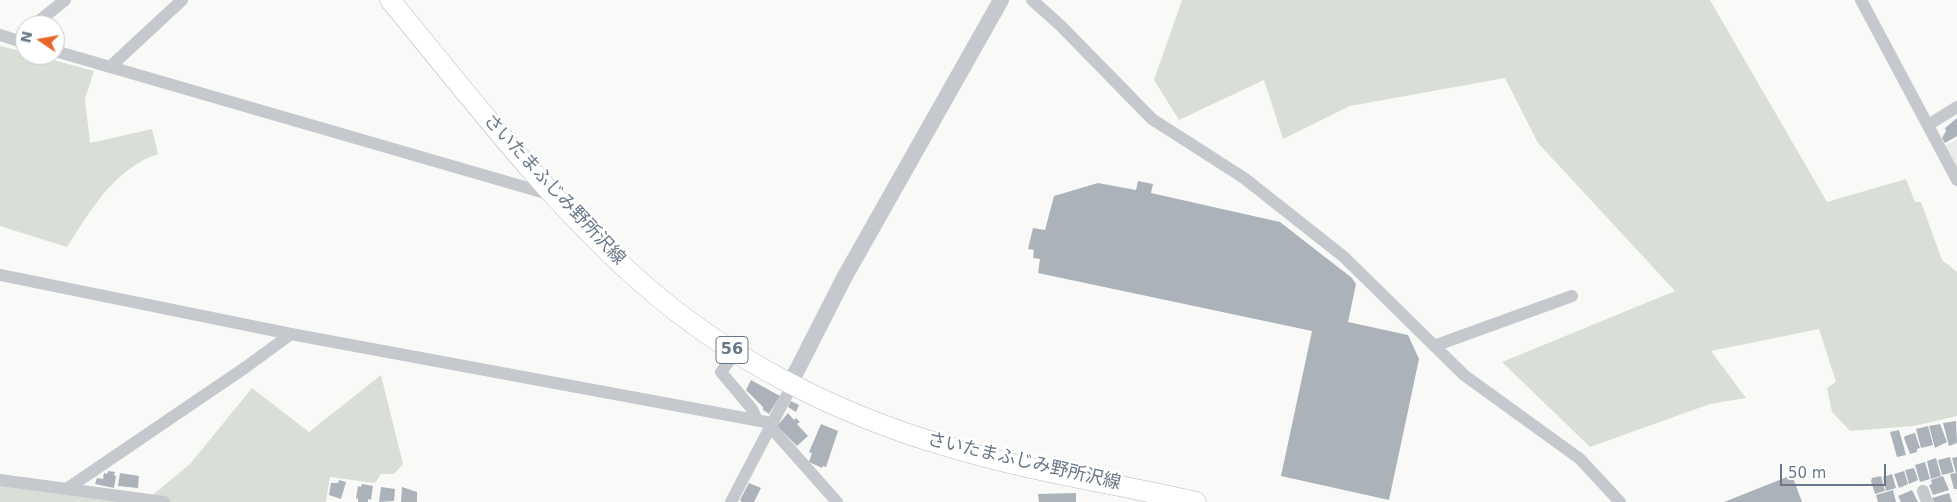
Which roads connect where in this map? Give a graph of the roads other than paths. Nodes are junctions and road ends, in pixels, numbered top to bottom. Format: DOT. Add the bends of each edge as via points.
graph roads {
  1 [pos="65,0"];
  2 [pos="182,0"];
  3 [pos="390,0"];
  4 [pos="1001,0"];
  5 [pos="1032,0"];
  6 [pos="1860,0"];
  7 [pos="46,15"];
  8 [pos="0,35"];
  9 [pos="15,39"];
  10 [pos="65,54"];
  11 [pos="110,67"];
  12 [pos="1957,107"];
  13 [pos="1928,125"];
  14 [pos="1957,180"];
  15 [pos="554,196"];
  16 [pos="0,275"];
  17 [pos="1572,296"];
  18 [pos="291,334"];
  19 [pos="1434,346"];
  20 [pos="736,352"];
  21 [pos="791,382"];
  22 [pos="757,420"];
  23 [pos="770,428"];
  24 [pos="0,480"];
  25 [pos="68,488"];
  26 [pos="164,502"];
  27 [pos="731,502"];
  28 [pos="837,502"];
  29 [pos="1196,502"];
  30 [pos="1620,502"];
  1 -- 7 [label="street"];
  2 -- 11 [label="street"];
  3 -- 15 [label="main road, さいたまふじみ野所沢線 / 56"];
  4 -- 21 [label="street" via="844,278"];
  5 -- 19 [label="street" via="1152,119 1244,178 1344,257"];
  6 -- 13 [label="street"];
  8 -- 9 [label="street"];
  10 -- 11 [label="street"];
  11 -- 15 [label="street"];
  12 -- 13 [label="street"];
  13 -- 14 [label="street"];
  15 -- 20 [label="main road, さいたまふじみ野所沢線 / 56" via="644,284"];
  16 -- 18 [label="street"];
  17 -- 19 [label="street"];
  18 -- 22 [label="street"];
  18 -- 25 [label="street"];
  19 -- 30 [label="street" via="1464,376 1580,459"];
  20 -- 21 [label="main road, さいたまふじみ野所沢線 / 56"];
  20 -- 22 [label="street" via="721,372 752,409"];
  21 -- 23 [label="street"];
  21 -- 29 [label="main road, さいたまふじみ野所沢線 / 56" via="864,416 946,446"];
  22 -- 23 [label="street" via="766,422"];
  23 -- 27 [label="street"];
  23 -- 28 [label="street"];
  24 -- 25 [label="street"];
  25 -- 26 [label="street"];
}
